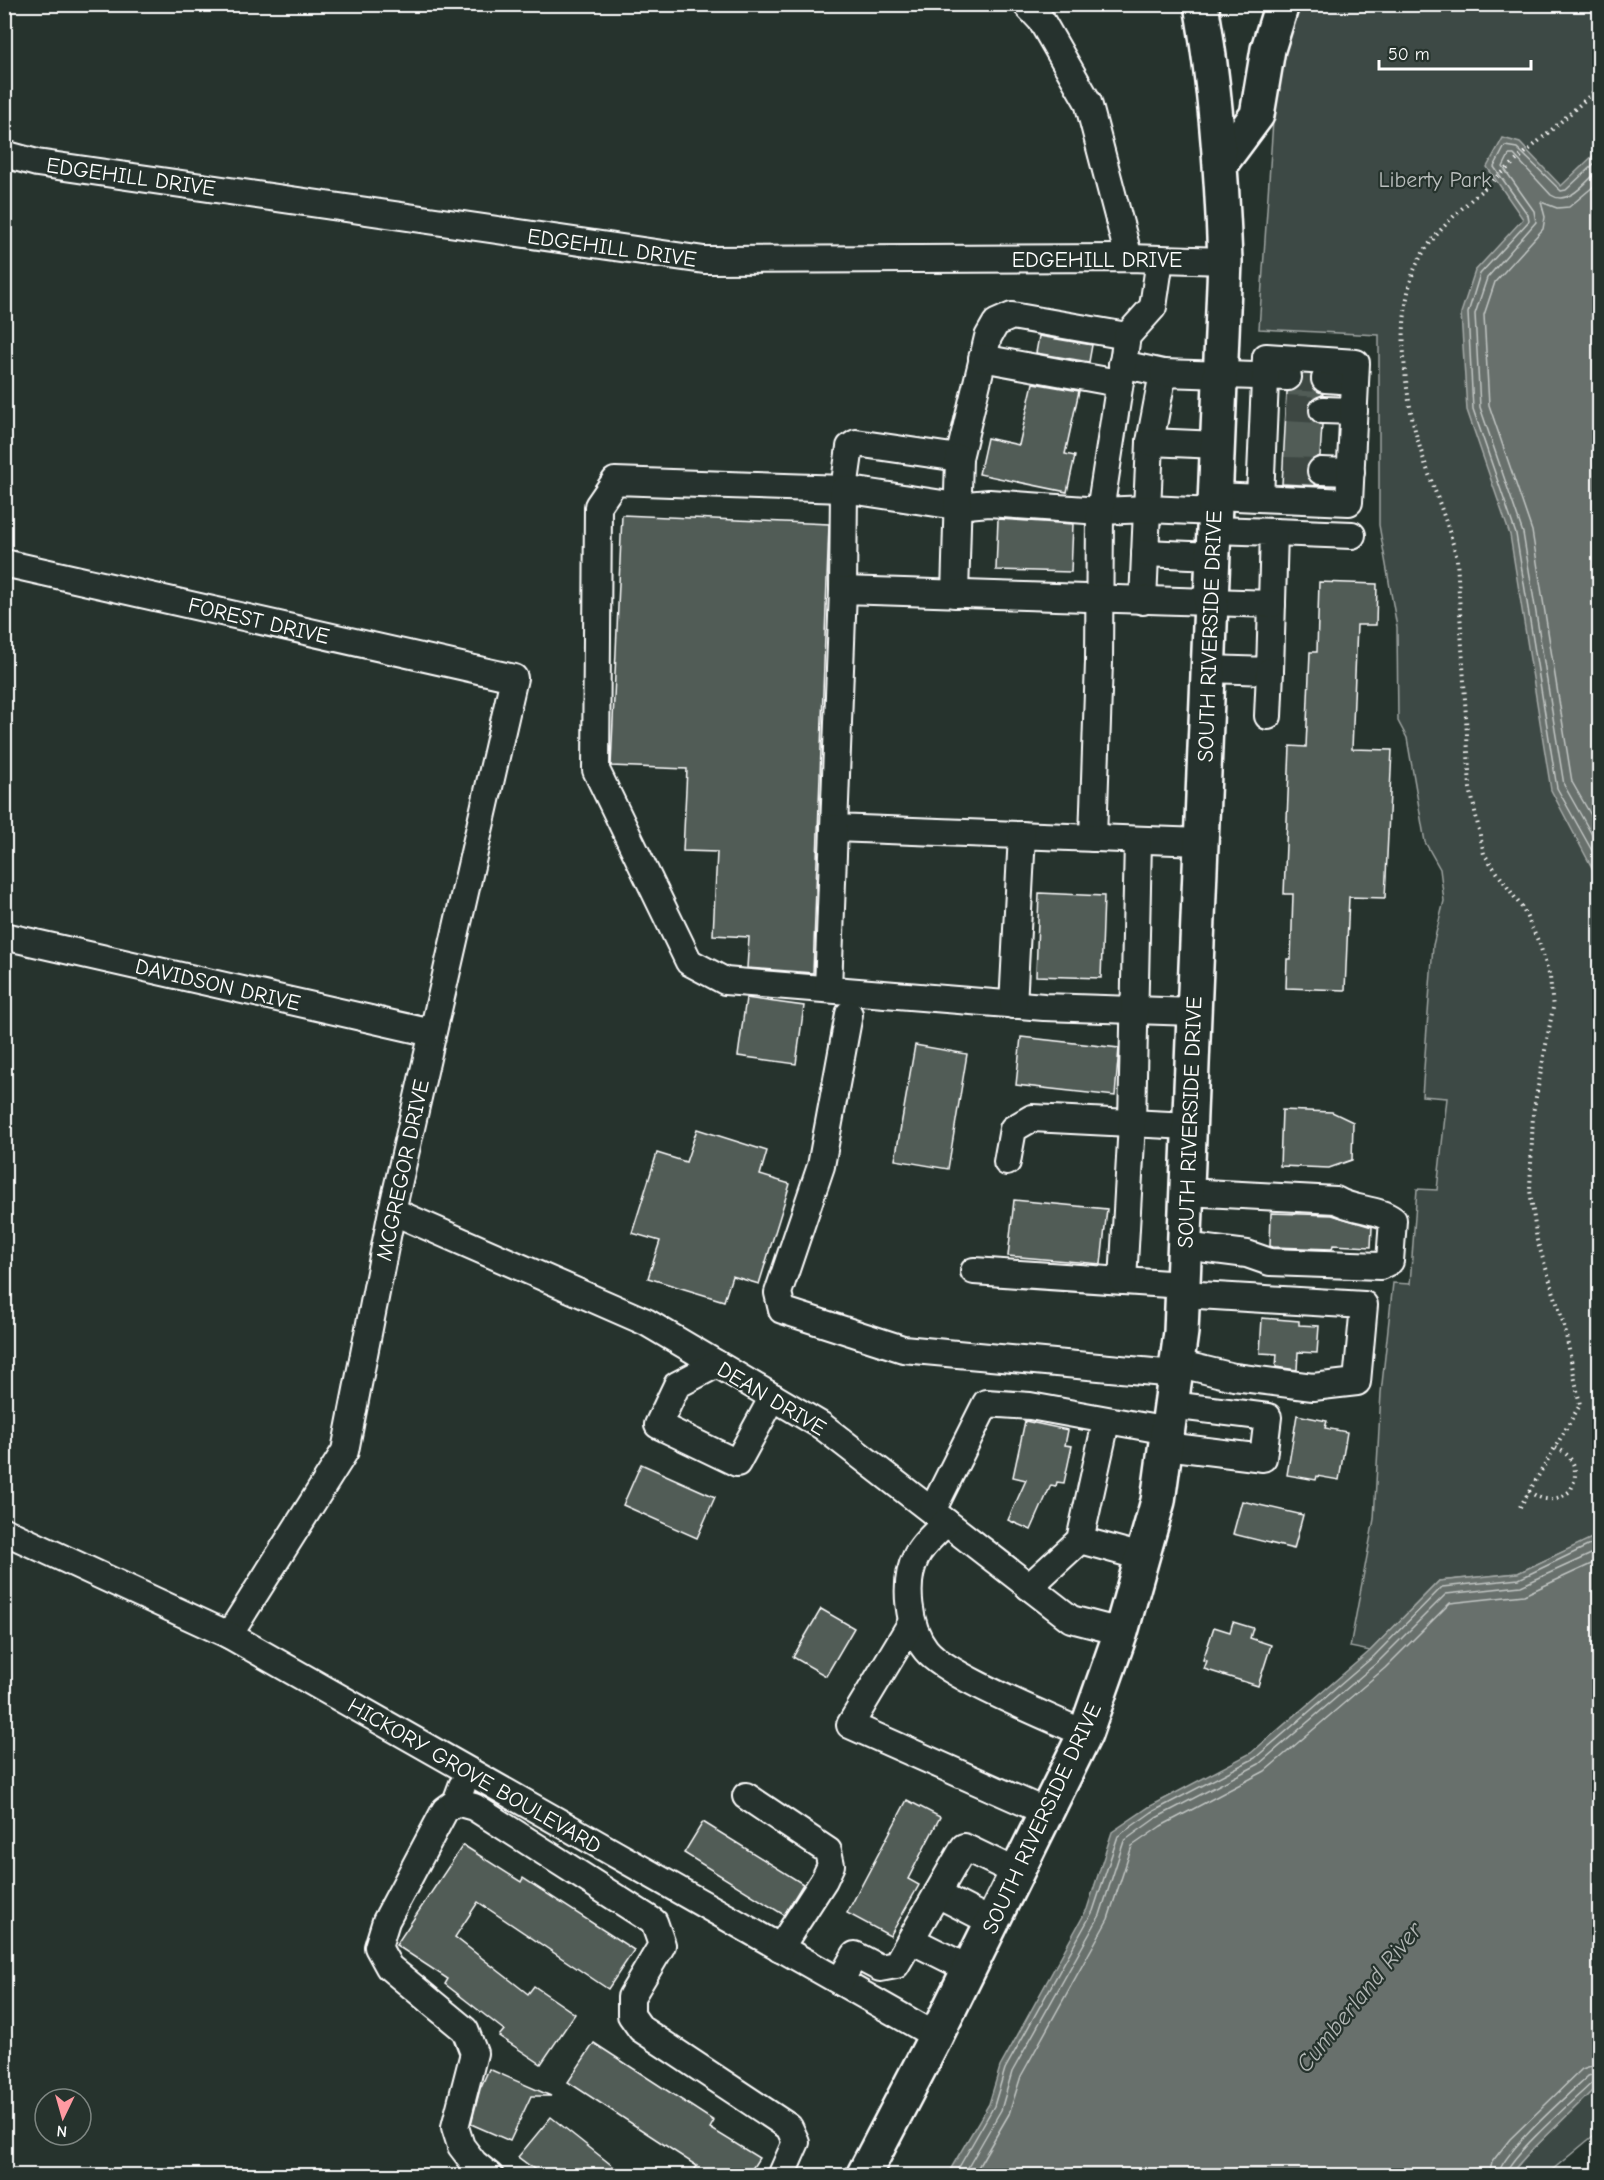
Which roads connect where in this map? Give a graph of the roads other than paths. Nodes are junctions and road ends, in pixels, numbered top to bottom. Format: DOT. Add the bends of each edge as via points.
graph roads {
  1 [pos="1026,4"];
  2 [pos="1201,4"];
  3 [pos="1282,4"];
  4 [pos="4,154"];
  5 [pos="1222,162"];
  6 [pos="1129,258"];
  7 [pos="1160,259"];
  8 [pos="1225,261"];
  9 [pos="1127,336"];
  10 [pos="982,358"];
  11 [pos="1162,373"];
  12 [pos="1120,374"];
  13 [pos="1221,376"];
  14 [pos="1277,377"];
  15 [pos="1325,379"];
  16 [pos="1355,381"];
  17 [pos="1323,410"];
  18 [pos="1354,411"];
  19 [pos="1150,442"];
  20 [pos="1218,445"];
  21 [pos="959,458"];
  22 [pos="1321,471"];
  23 [pos="1351,472"];
  24 [pos="844,489"];
  25 [pos="1260,498"];
  26 [pos="956,506"];
  27 [pos="1148,509"];
  28 [pos="1100,512"];
  29 [pos="1214,523"];
  30 [pos="1274,532"];
  31 [pos="1352,535"];
  32 [pos="1145,553"];
  33 [pos="4,563"];
  34 [pos="843,590"];
  35 [pos="955,594"];
  36 [pos="1098,600"];
  37 [pos="1143,601"];
  38 [pos="1210,603"];
  39 [pos="1272,604"];
  40 [pos="1208,669"];
  41 [pos="1270,671"];
  42 [pos="514,678"];
  43 [pos="1268,716"];
  44 [pos="834,828"];
  45 [pos="1022,835"];
  46 [pos="1093,838"];
  47 [pos="1138,840"];
  48 [pos="1201,842"];
  49 [pos="4,936"];
  50 [pos="828,989"];
  51 [pos="1012,1005"];
  52 [pos="1134,1009"];
  53 [pos="1194,1012"];
  54 [pos="849,1014"];
  55 [pos="432,1032"];
  56 [pos="1132,1123"];
  57 [pos="1189,1126"];
  58 [pos="1007,1162"];
  59 [pos="1186,1192"];
  60 [pos="392,1211"];
  61 [pos="1184,1246"];
  62 [pos="974,1271"];
  63 [pos="1123,1281"];
  64 [pos="1182,1289"];
  65 [pos="717,1364"];
  66 [pos="773,1397"];
  67 [pos="1171,1404"];
  68 [pos="1106,1422"];
  69 [pos="939,1517"];
  70 [pos="4,1531"];
  71 [pos="1080,1540"];
  72 [pos="1142,1557"];
  73 [pos="1029,1587"];
  74 [pos="912,1622"];
  75 [pos="1121,1632"];
  76 [pos="229,1635"];
  77 [pos="1085,1734"];
  78 [pos="467,1771"];
  79 [pos="746,1796"];
  80 [pos="456,1802"];
  81 [pos="1046,1812"];
  82 [pos="1016,1872"];
  83 [pos="937,1894"];
  84 [pos="992,1922"];
  85 [pos="911,1940"];
  86 [pos="780,1948"];
  87 [pos="969,1969"];
  88 [pos="840,1981"];
  89 [pos="936,2036"];
  90 [pos="490,2175"];
  91 [pos="781,2175"];
  92 [pos="863,2175"];
  1 -- 6 [label="street" via="1041,20 1088,102"];
  2 -- 5 [label="highway, SOUTH RIVERSIDE DRIVE"];
  3 -- 5 [label="highway" via="1268,49 1257,115"];
  4 -- 6 [label="street, EDGEHILL DRIVE" via="37,163 704,260"];
  5 -- 8 [label="highway, SOUTH RIVERSIDE DRIVE"];
  6 -- 7 [label="street, EDGEHILL DRIVE"];
  7 -- 8 [label="street, EDGEHILL DRIVE"];
  7 -- 9 [label="street" via="1153,307"];
  8 -- 13 [label="highway, SOUTH RIVERSIDE DRIVE"];
  9 -- 10 [label="street" via="1012,316 996,323"];
  9 -- 12 [label="street"];
  10 -- 12 [label="street"];
  10 -- 21 [label="street"];
  11 -- 12 [label="street"];
  11 -- 13 [label="street"];
  11 -- 19 [label="street"];
  12 -- 28 [label="street"];
  13 -- 14 [label="street"];
  13 -- 20 [label="highway, SOUTH RIVERSIDE DRIVE"];
  14 -- 16 [label="street" via="1266,357 1356,363"];
  14 -- 25 [label="street" via="1273,470"];
  15 -- 16 [label="street"];
  16 -- 18 [label="street"];
  17 -- 18 [label="street"];
  18 -- 23 [label="street"];
  19 -- 20 [label="street"];
  19 -- 27 [label="street"];
  20 -- 29 [label="highway, SOUTH RIVERSIDE DRIVE"];
  21 -- 24 [label="street" via="855,443 850,447"];
  21 -- 26 [label="street"];
  22 -- 23 [label="street"];
  23 -- 25 [label="street" via="1349,502"];
  24 -- 26 [label="street"];
  24 -- 34 [label="street"];
  24 -- 50 [label="street" via="615,481 598,506 596,770 689,962 725,981"];
  25 -- 29 [label="street"];
  26 -- 28 [label="street" via="989,503"];
  26 -- 35 [label="street"];
  27 -- 28 [label="street"];
  27 -- 29 [label="street"];
  27 -- 32 [label="street"];
  28 -- 36 [label="street"];
  29 -- 30 [label="street"];
  29 -- 32 [label="street"];
  29 -- 38 [label="highway, SOUTH RIVERSIDE DRIVE"];
  30 -- 31 [label="street"];
  30 -- 39 [label="street"];
  32 -- 37 [label="street"];
  33 -- 42 [label="street, FOREST DRIVE"];
  34 -- 35 [label="street"];
  34 -- 44 [label="street"];
  35 -- 36 [label="street"];
  36 -- 37 [label="street"];
  36 -- 46 [label="street"];
  37 -- 38 [label="street"];
  38 -- 39 [label="street"];
  38 -- 40 [label="highway, SOUTH RIVERSIDE DRIVE"];
  39 -- 41 [label="street"];
  40 -- 41 [label="street"];
  40 -- 48 [label="highway, SOUTH RIVERSIDE DRIVE"];
  41 -- 43 [label="street"];
  42 -- 55 [label="street, MCGREGOR DRIVE"];
  44 -- 45 [label="street"];
  44 -- 50 [label="street"];
  45 -- 46 [label="street"];
  45 -- 51 [label="street"];
  46 -- 47 [label="street"];
  47 -- 48 [label="street"];
  47 -- 52 [label="street"];
  48 -- 53 [label="highway, SOUTH RIVERSIDE DRIVE"];
  49 -- 55 [label="street, DAVIDSON DRIVE"];
  50 -- 51 [label="street"];
  51 -- 52 [label="street"];
  52 -- 53 [label="street"];
  52 -- 56 [label="street"];
  53 -- 57 [label="highway, SOUTH RIVERSIDE DRIVE"];
  54 -- 67 [label="street" via="821,1166 778,1293 782,1310 903,1349"];
  55 -- 60 [label="street, MCGREGOR DRIVE"];
  56 -- 57 [label="street"];
  56 -- 58 [label="street" via="1032,1118 1012,1129"];
  56 -- 63 [label="street"];
  57 -- 59 [label="highway, SOUTH RIVERSIDE DRIVE"];
  59 -- 61 [label="highway, SOUTH RIVERSIDE DRIVE"];
  59 -- 61 [label="street" via="1336,1200 1348,1207 1385,1214 1393,1220 1390,1261 1380,1266 1270,1262 1247,1254"];
  60 -- 65 [label="street, DEAN DRIVE" via="646,1322"];
  60 -- 76 [label="street, MCGREGOR DRIVE" via="345,1451"];
  61 -- 64 [label="highway, SOUTH RIVERSIDE DRIVE"];
  62 -- 63 [label="street"];
  63 -- 64 [label="street"];
  64 -- 67 [label="highway, SOUTH RIVERSIDE DRIVE"];
  64 -- 67 [label="street" via="1364,1305 1357,1382 1313,1387 1234,1377"];
  65 -- 66 [label="street, DEAN DRIVE"];
  65 -- 66 [label="street" via="677,1385 658,1425 737,1463"];
  66 -- 69 [label="street, DEAN DRIVE" via="822,1426"];
  67 -- 68 [label="street"];
  67 -- 72 [label="highway, SOUTH RIVERSIDE DRIVE" via="1158,1501"];
  68 -- 69 [label="street" via="1030,1406 986,1403"];
  68 -- 71 [label="street"];
  69 -- 73 [label="street, DEAN DRIVE"];
  69 -- 74 [label="street" via="915,1558 908,1606"];
  70 -- 76 [label="street, HICKORY GROVE BOULEVARD"];
  71 -- 72 [label="street"];
  71 -- 73 [label="street"];
  72 -- 75 [label="highway, SOUTH RIVERSIDE DRIVE"];
  73 -- 75 [label="street, DEAN DRIVE" via="1071,1619"];
  74 -- 77 [label="street" via="926,1650 951,1669"];
  74 -- 81 [label="street" via="850,1725"];
  75 -- 77 [label="highway, SOUTH RIVERSIDE DRIVE"];
  76 -- 78 [label="street, HICKORY GROVE BOULEVARD"];
  77 -- 81 [label="highway, SOUTH RIVERSIDE DRIVE"];
  78 -- 80 [label="street"];
  78 -- 86 [label="street, HICKORY GROVE BOULEVARD"];
  79 -- 86 [label="street" via="828,1851 831,1865 824,1880"];
  80 -- 90 [label="street" via="445,1810 386,1921 378,1947 389,1967 465,2030 474,2053 455,2127 461,2146"];
  80 -- 91 [label="street" via="474,1807 654,1922 662,1945 631,1996 631,2015 641,2029 789,2127 796,2142"];
  81 -- 82 [label="highway, SOUTH RIVERSIDE DRIVE"];
  82 -- 83 [label="street" via="964,1847"];
  82 -- 84 [label="highway, SOUTH RIVERSIDE DRIVE"];
  83 -- 84 [label="street"];
  83 -- 85 [label="street"];
  84 -- 87 [label="highway, SOUTH RIVERSIDE DRIVE"];
  85 -- 87 [label="street"];
  85 -- 88 [label="street" via="896,1965 880,1968 855,1955"];
  86 -- 88 [label="street, HICKORY GROVE BOULEVARD"];
  87 -- 89 [label="highway, SOUTH RIVERSIDE DRIVE"];
  88 -- 89 [label="street, HICKORY GROVE BOULEVARD"];
  89 -- 92 [label="highway, SOUTH RIVERSIDE DRIVE"];
}
